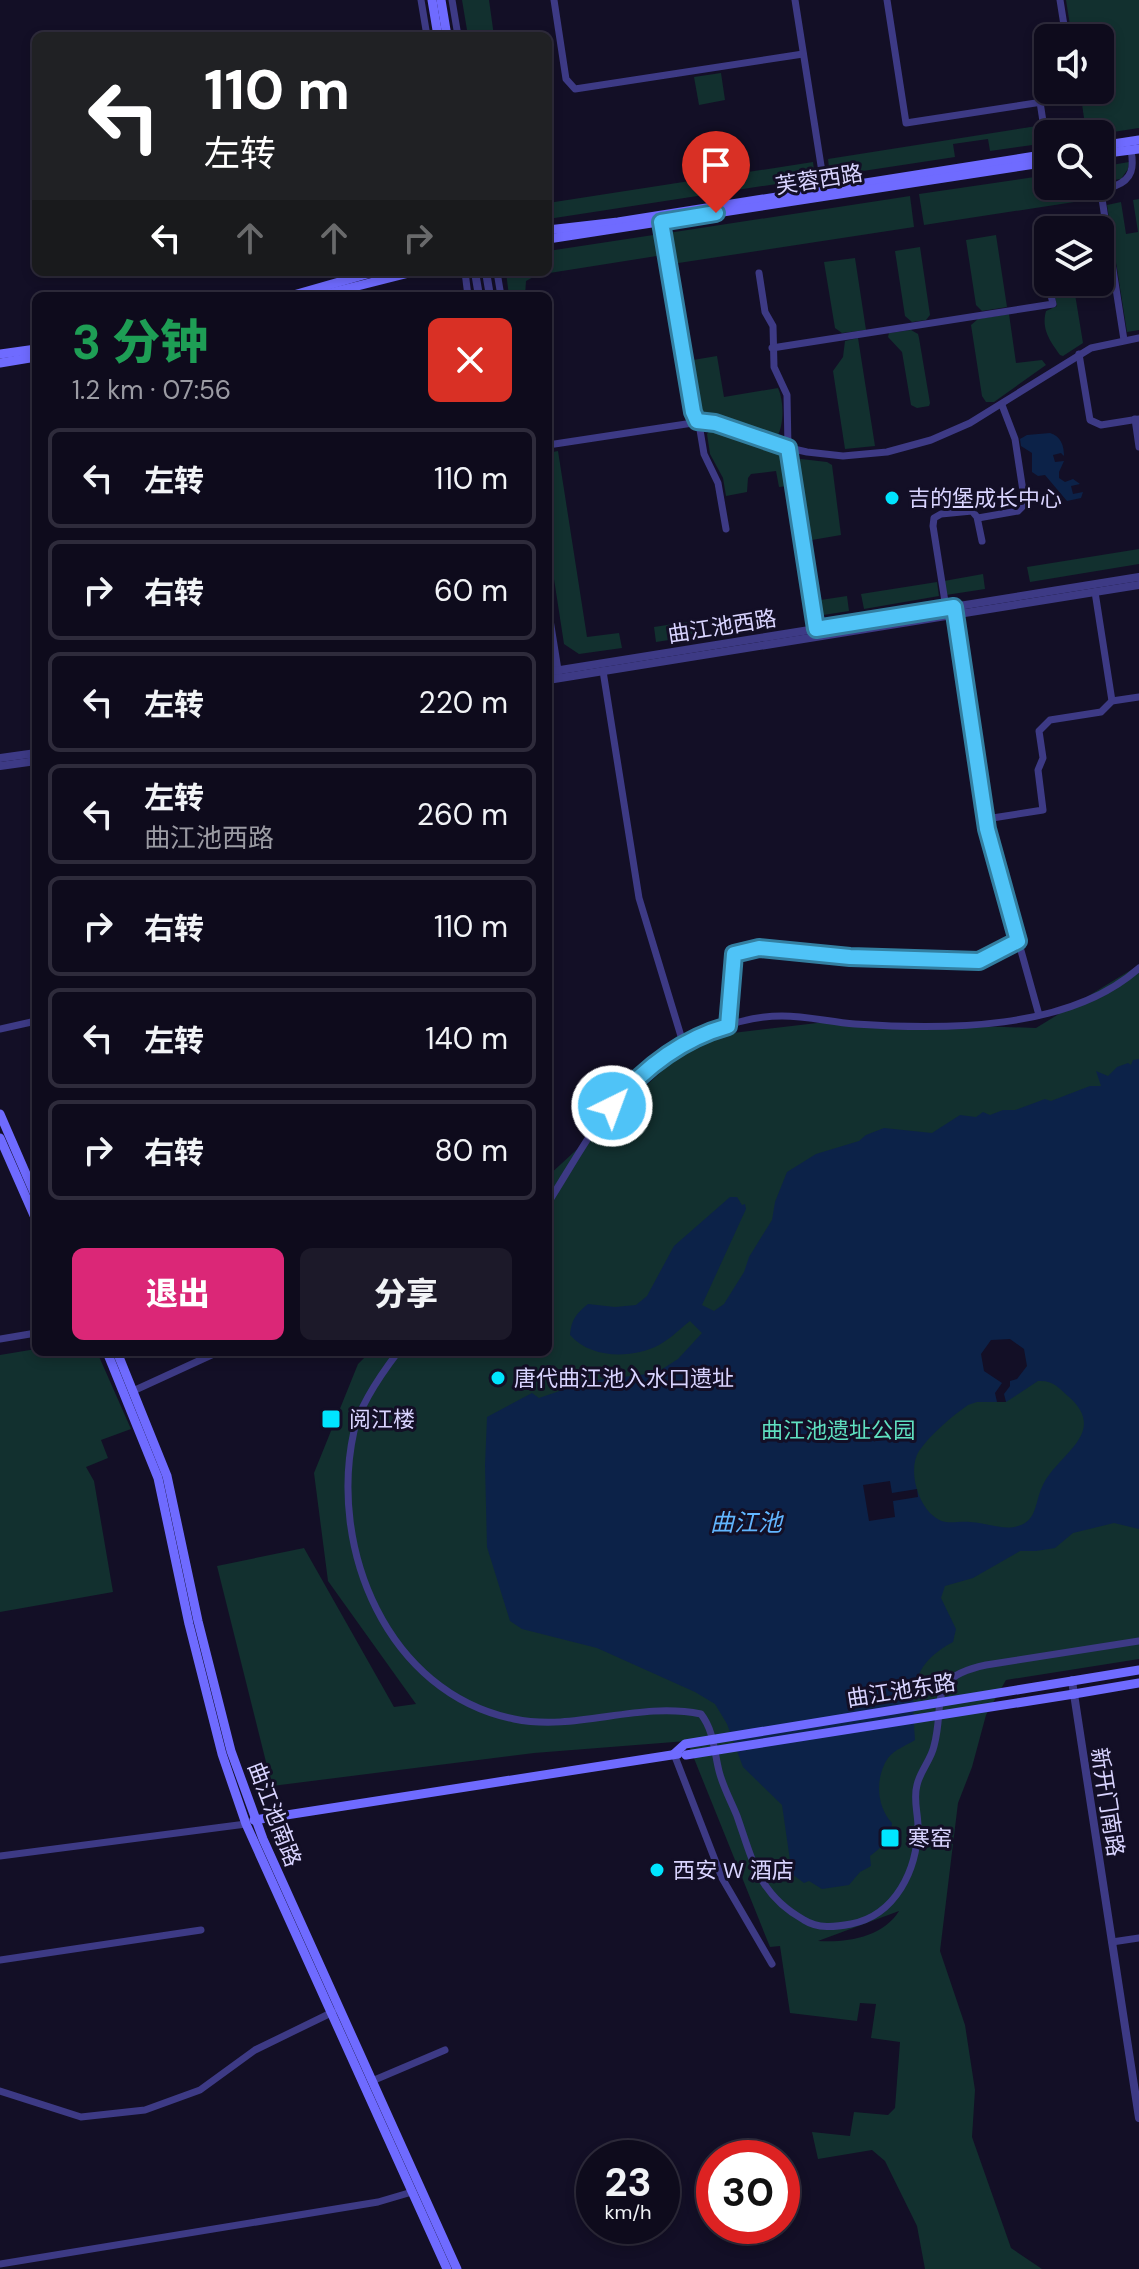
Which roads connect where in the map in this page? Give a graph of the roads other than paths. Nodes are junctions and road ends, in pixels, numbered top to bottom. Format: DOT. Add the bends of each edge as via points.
graph roads {
  1 [pos="421,0"];
  2 [pos="432,0"];
  3 [pos="441,0"];
  4 [pos="452,0"];
  5 [pos="554,0"];
  6 [pos="795,0"];
  7 [pos="887,0"];
  8 [pos="1060,0"];
  9 [pos="1064,24"];
  10 [pos="426,32"];
  11 [pos="437,32"];
  12 [pos="446,32"];
  13 [pos="457,32"];
  14 [pos="803,54"];
  15 [pos="1034,103"];
  16 [pos="1139,140"];
  17 [pos="1114,144"];
  18 [pos="1135,149"];
  19 [pos="1114,152"];
  20 [pos="1034,156"];
  21 [pos="1034,164"];
  22 [pos="1114,186"];
  23 [pos="825,193"];
  24 [pos="1102,200"];
  25 [pos="661,222"];
  26 [pos="552,230"];
  27 [pos="552,238"];
  28 [pos="759,273"];
  29 [pos="360,276"];
  30 [pos="397,276"];
  31 [pos="304,292"];
  32 [pos="334,292"];
  33 [pos="1051,296"];
  34 [pos="1139,338"];
  35 [pos="1124,340"];
  36 [pos="772,348"];
  37 [pos="32,350"];
  38 [pos="0,354"];
  39 [pos="1079,354"];
  40 [pos="32,358"];
  41 [pos="0,363"];
  42 [pos="1002,405"];
  43 [pos="1137,419"];
  44 [pos="697,421"];
  45 [pos="552,444"];
  46 [pos="1139,447"];
  47 [pos="788,448"];
  48 [pos="978,518"];
  49 [pos="726,529"];
  50 [pos="982,541"];
  51 [pos="1139,577"];
  52 [pos="1139,585"];
  53 [pos="1095,592"];
  54 [pos="951,610"];
  55 [pos="816,629"];
  56 [pos="603,671"];
  57 [pos="552,676"];
  58 [pos="1139,697"];
  59 [pos="1112,701"];
  60 [pos="32,754"];
  61 [pos="0,758"];
  62 [pos="32,762"];
  63 [pos="0,766"];
  64 [pos="986,819"];
  65 [pos="1018,941"];
  66 [pos="1139,968"];
  67 [pos="1039,1015"];
  68 [pos="32,1022"];
  69 [pos="728,1026"];
  70 [pos="0,1029"];
  71 [pos="684,1046"];
  72 [pos="0,1114"];
  73 [pos="0,1138"];
  74 [pos="32,1188"];
  75 [pos="552,1196"];
  76 [pos="32,1211"];
  77 [pos="32,1334"];
  78 [pos="0,1339"];
  79 [pos="109,1356"];
  80 [pos="119,1356"];
  81 [pos="209,1356"];
  82 [pos="396,1356"];
  83 [pos="133,1391"];
  84 [pos="1139,1641"];
  85 [pos="1139,1670"];
  86 [pos="1072,1681"];
  87 [pos="1139,1683"];
  88 [pos="1074,1694"];
  89 [pos="674,1754"];
  90 [pos="257,1819"];
  91 [pos="246,1824"];
  92 [pos="0,1856"];
  93 [pos="201,1930"];
  94 [pos="1139,1938"];
  95 [pos="1112,1942"];
  96 [pos="0,1960"];
  97 [pos="772,1964"];
  98 [pos="335,2011"];
  99 [pos="445,2050"];
  100 [pos="372,2081"];
  101 [pos="0,2091"];
  102 [pos="1139,2118"];
  103 [pos="412,2192"];
  104 [pos="0,2264"];
  105 [pos="447,2269"];
  106 [pos="457,2269"];
  1 -- 10 [label="street"];
  2 -- 11 [label="main road"];
  3 -- 12 [label="main road"];
  4 -- 13 [label="street"];
  5 -- 14 [label="street" via="566,79 575,89"];
  6 -- 14 [label="street"];
  7 -- 15 [label="street" via="906,123"];
  8 -- 9 [label="street"];
  14 -- 23 [label="street"];
  16 -- 17 [label="main road"];
  18 -- 19 [label="main road"];
  18 -- 22 [label="street" via="1129,178"];
  20 -- 23 [label="main road, 芙蓉西路"];
  21 -- 23 [label="main road, 芙蓉西路"];
  23 -- 25 [label="main road, 芙蓉西路"];
  23 -- 26 [label="main road, 芙蓉西路"];
  24 -- 35 [label="street"];
  25 -- 27 [label="main road, 芙蓉西路"];
  25 -- 44 [label="street"];
  28 -- 36 [label="street" via="765,312 773,326"];
  29 -- 31 [label="main road"];
  30 -- 32 [label="main road"];
  33 -- 36 [label="street" via="1053,304"];
  34 -- 35 [label="street"];
  35 -- 39 [label="street"];
  36 -- 47 [label="street" via="787,395"];
  37 -- 38 [label="main road"];
  39 -- 42 [label="street"];
  39 -- 43 [label="street" via="1090,420 1101,425"];
  40 -- 41 [label="main road"];
  42 -- 47 [label="street" via="957,429 887,452 839,456"];
  42 -- 48 [label="street" via="1015,439 1025,504 1016,512"];
  43 -- 46 [label="street"];
  44 -- 45 [label="street"];
  44 -- 47 [label="street"];
  44 -- 49 [label="street" via="718,483"];
  47 -- 55 [label="street"];
  48 -- 50 [label="street"];
  48 -- 54 [label="street" via="968,510 941,514 933,522"];
  51 -- 54 [label="street, 曲江池西路"];
  52 -- 53 [label="street, 曲江池西路"];
  53 -- 54 [label="street, 曲江池西路"];
  53 -- 59 [label="street"];
  54 -- 55 [label="street, 曲江池西路"];
  54 -- 56 [label="street, 曲江池西路"];
  54 -- 64 [label="street"];
  55 -- 57 [label="street, 曲江池西路"];
  56 -- 57 [label="street, 曲江池西路"];
  56 -- 71 [label="street" via="639,898"];
  58 -- 59 [label="street"];
  59 -- 64 [label="street" via="1101,712 1050,720 1039,731 1043,810"];
  60 -- 61 [label="street"];
  62 -- 63 [label="street"];
  64 -- 65 [label="street"];
  65 -- 67 [label="street"];
  65 -- 69 [label="street" via="979,961 759,948 734,954"];
  66 -- 67 [label="street" via="1079,1004"];
  67 -- 69 [label="street" via="914,1026 781,1016"];
  68 -- 70 [label="street"];
  69 -- 71 [label="street"];
  71 -- 75 [label="street" via="633,1081 591,1132"];
  72 -- 74 [label="main road"];
  73 -- 76 [label="main road"];
  77 -- 78 [label="street"];
  79 -- 91 [label="main road, 曲江池南路" via="158,1478 222,1754"];
  80 -- 83 [label="main road, 曲江池南路"];
  81 -- 83 [label="street"];
  82 -- 84 [label="street" via="354,1429 347,1480 355,1556 382,1622 404,1654 462,1700 512,1719 565,1724 652,1710 701,1714 710,1726 719,1775 767,1892 809,1923 829,1927 866,1920 887,1907 902,1886 914,1856 917,1784 934,1747 939,1698 949,1679 986,1665"];
  83 -- 90 [label="main road, 曲江池南路" via="167,1476 231,1751"];
  85 -- 86 [label="main road, 曲江池东路"];
  86 -- 88 [label="street, 新开门南路"];
  86 -- 89 [label="main road, 曲江池东路, bridge" via="685,1744"];
  87 -- 88 [label="main road, 曲江池东路"];
  88 -- 89 [label="main road, 曲江池东路, bridge"];
  88 -- 95 [label="street, 新开门南路"];
  89 -- 90 [label="main road, 曲江池东路"];
  89 -- 97 [label="street" via="722,1878"];
  90 -- 91 [label="main road, 曲江池东路"];
  90 -- 98 [label="main road, 曲江池南路"];
  91 -- 92 [label="street"];
  91 -- 98 [label="main road, 曲江池南路"];
  93 -- 96 [label="street"];
  94 -- 95 [label="street"];
  95 -- 102 [label="street, 新开门南路"];
  98 -- 100 [label="main road, 曲江池南路"];
  98 -- 101 [label="street" via="255,2050 200,2090 145,2110 81,2117"];
  98 -- 103 [label="main road, 曲江池南路"];
  99 -- 100 [label="street"];
  100 -- 106 [label="main road, 曲江池南路"];
  103 -- 104 [label="street"];
  103 -- 105 [label="main road, 曲江池南路"];
}
